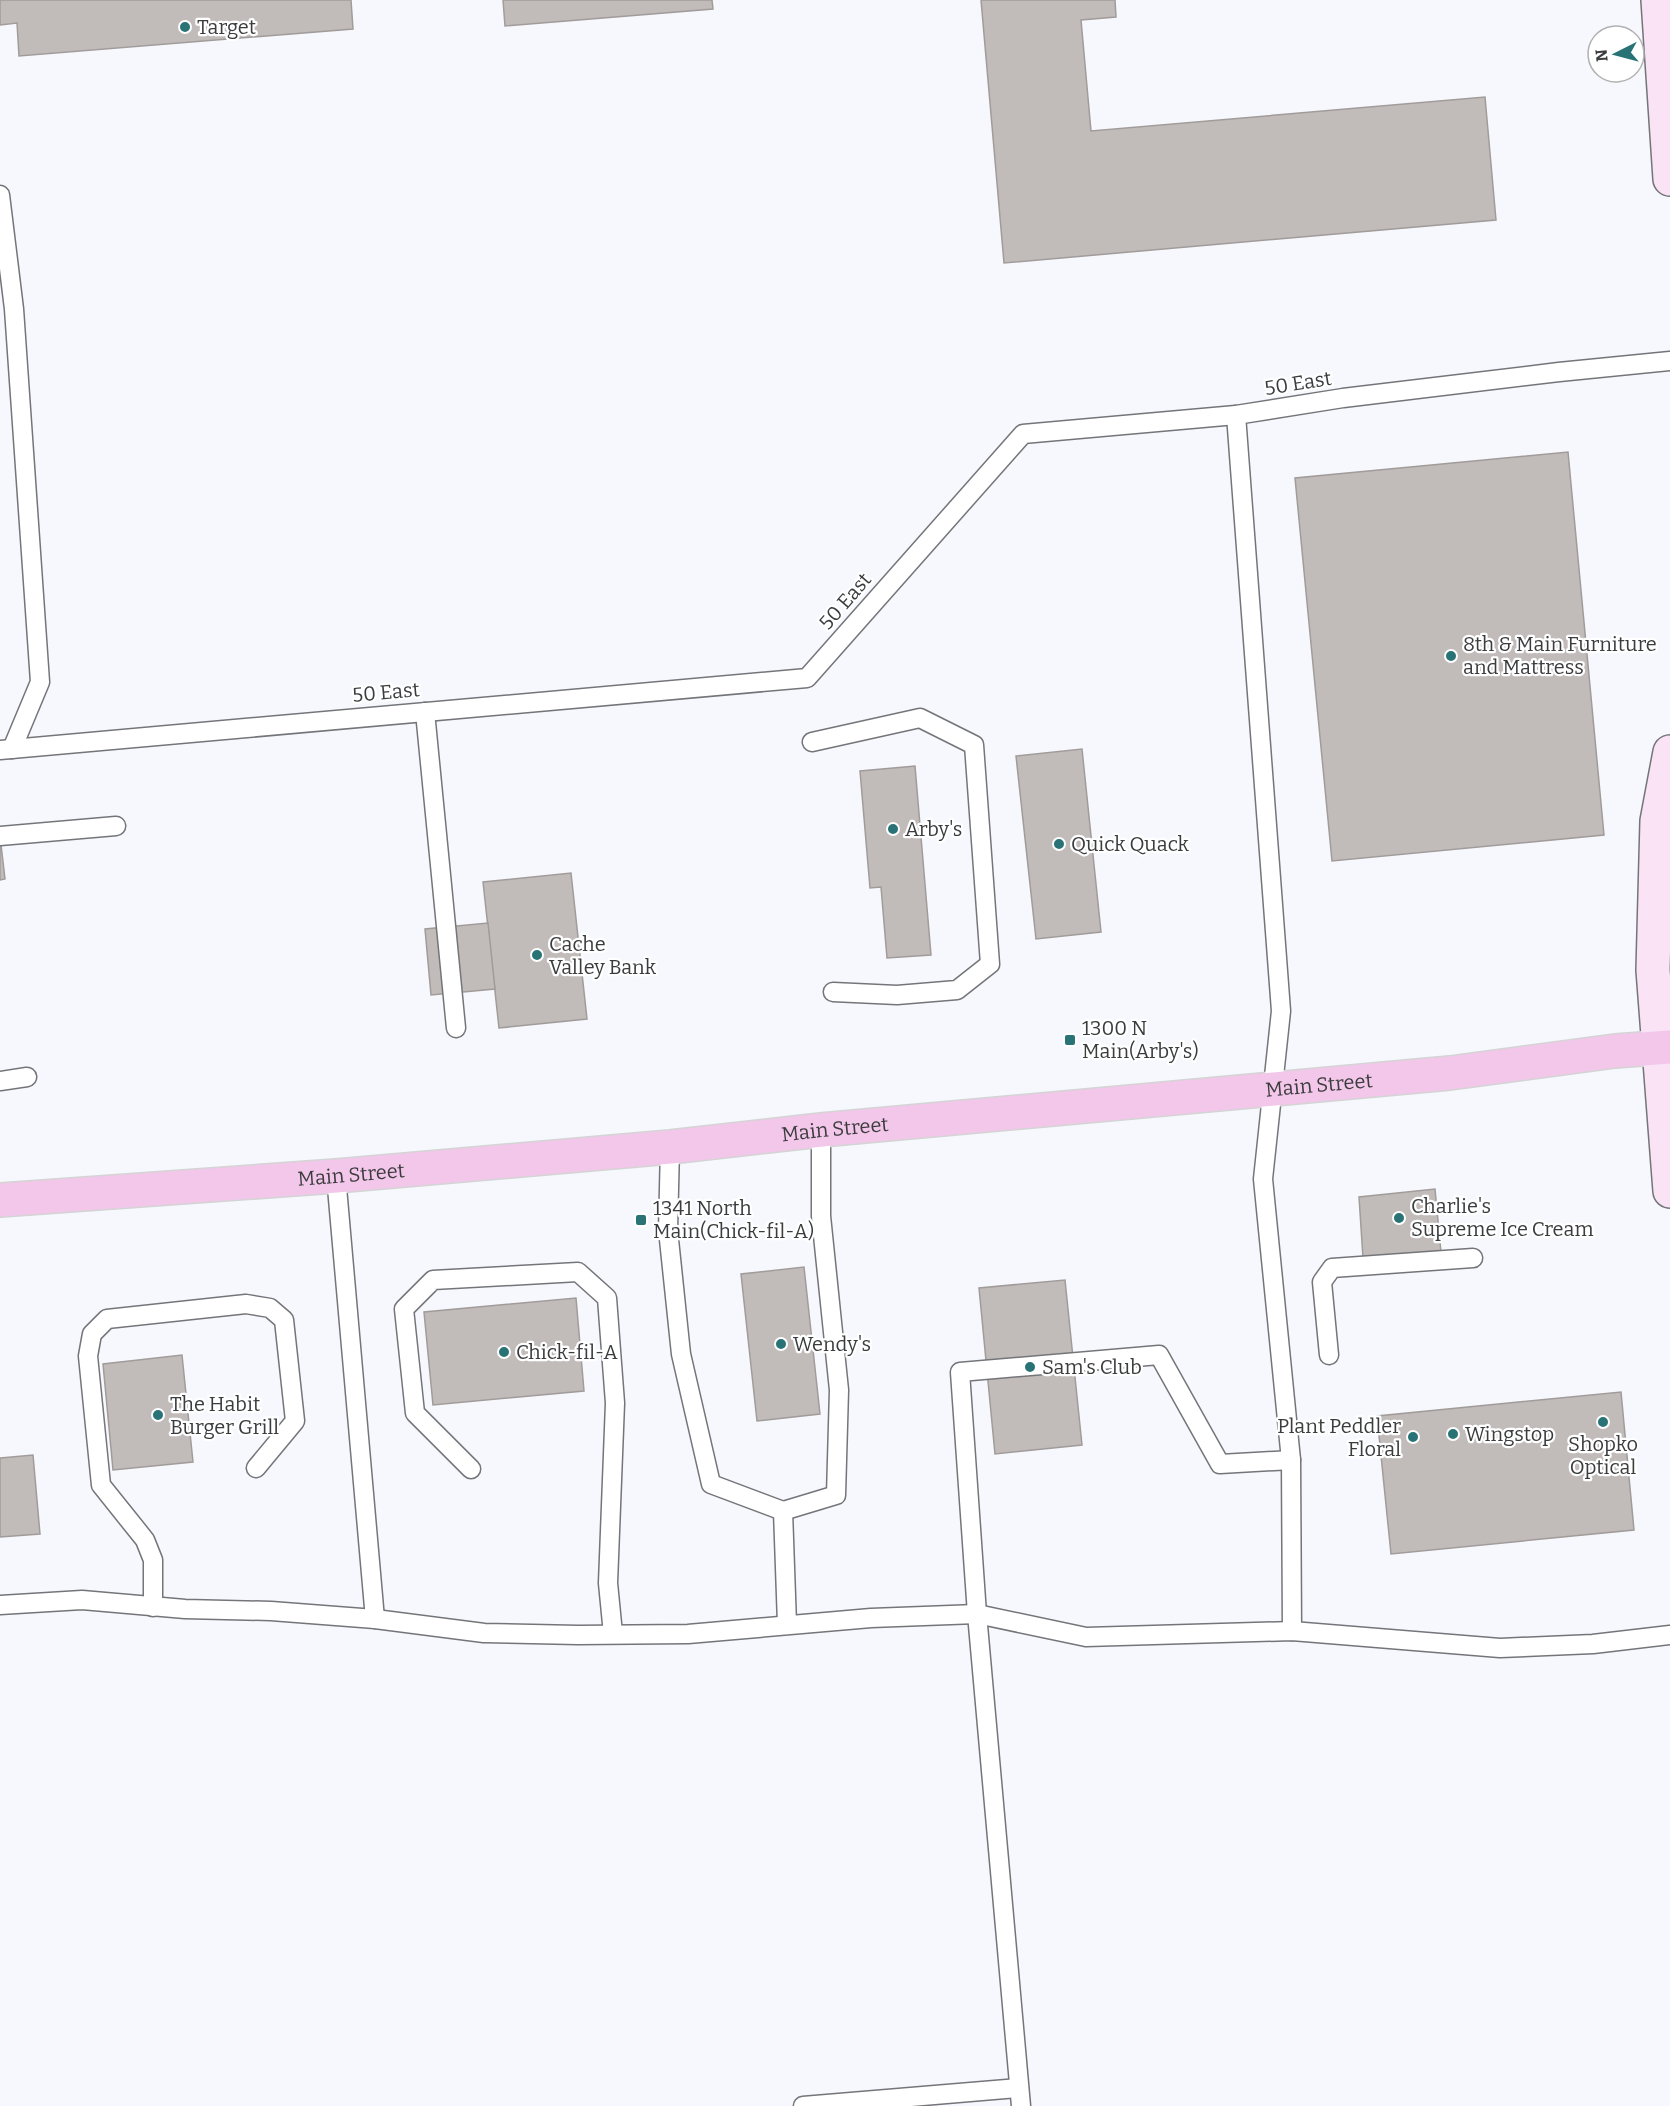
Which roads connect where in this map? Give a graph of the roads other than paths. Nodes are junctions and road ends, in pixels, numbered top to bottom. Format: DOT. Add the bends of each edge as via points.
graph roads {
  1 [pos="1658,0"];
  2 [pos="1670,179"];
  3 [pos="0,195"];
  4 [pos="1670,361"];
  5 [pos="1236,415"];
  6 [pos="425,711"];
  7 [pos="812,742"];
  8 [pos="6,749"];
  9 [pos="1670,752"];
  10 [pos="116,826"];
  11 [pos="0,836"];
  12 [pos="833,992"];
  13 [pos="456,1028"];
  14 [pos="1665,1047"];
  15 [pos="27,1077"];
  16 [pos="0,1081"];
  17 [pos="1272,1090"];
  18 [pos="821,1130"];
  19 [pos="670,1147"];
  20 [pos="336,1176"];
  21 [pos="1670,1191"];
  22 [pos="0,1200"];
  23 [pos="1473,1258"];
  24 [pos="1329,1355"];
  25 [pos="1292,1460"];
  26 [pos="256,1468"];
  27 [pos="471,1468"];
  28 [pos="783,1512"];
  29 [pos="0,1605"];
  30 [pos="153,1607"];
  31 [pos="977,1614"];
  32 [pos="375,1619"];
  33 [pos="787,1624"];
  34 [pos="1292,1631"];
  35 [pos="613,1634"];
  36 [pos="1670,1635"];
  37 [pos="1020,2097"];
  38 [pos="803,2106"];
  1 -- 2 [label="street"];
  3 -- 8 [label="lane" via="14,309 40,682"];
  4 -- 5 [label="lane, 50 East"];
  5 -- 6 [label="lane, 50 East" via="1023,434 807,678"];
  5 -- 17 [label="lane" via="1281,1011"];
  6 -- 8 [label="lane, 50 East"];
  6 -- 13 [label="lane"];
  7 -- 12 [label="lane" via="920,718 974,745 990,964 957,990 897,995"];
  9 -- 14 [label="street" via="1657,821 1653,970"];
  10 -- 11 [label="lane"];
  14 -- 17 [label="main road, Main Street"];
  14 -- 21 [label="street"];
  15 -- 16 [label="lane"];
  17 -- 18 [label="main road, Main Street"];
  17 -- 25 [label="lane" via="1263,1179"];
  18 -- 19 [label="main road, Main Street"];
  18 -- 28 [label="lane" via="821,1216 839,1390 836,1495"];
  19 -- 20 [label="main road, Main Street"];
  19 -- 28 [label="lane" via="668,1230 681,1354 711,1484"];
  20 -- 22 [label="main road, Main Street"];
  20 -- 32 [label="lane"];
  23 -- 24 [label="lane" via="1332,1268 1322,1282"];
  25 -- 31 [label="lane" via="1220,1464 1159,1354 960,1372"];
  25 -- 34 [label="lane"];
  26 -- 30 [label="lane" via="296,1420 284,1320 270,1308 246,1304 107,1319 92,1334 88,1356 101,1485 145,1540 153,1560"];
  27 -- 35 [label="lane" via="415,1413 404,1309 433,1280 578,1272 607,1298 615,1403 608,1583"];
  28 -- 33 [label="lane"];
  29 -- 30 [label="lane" via="82,1600"];
  30 -- 32 [label="lane"];
  31 -- 33 [label="lane"];
  31 -- 34 [label="lane" via="1086,1637"];
  31 -- 37 [label="lane"];
  32 -- 35 [label="lane" via="484,1633"];
  33 -- 35 [label="lane" via="688,1634"];
  34 -- 36 [label="lane" via="1500,1648 1593,1644"];
  37 -- 38 [label="lane"];
}
